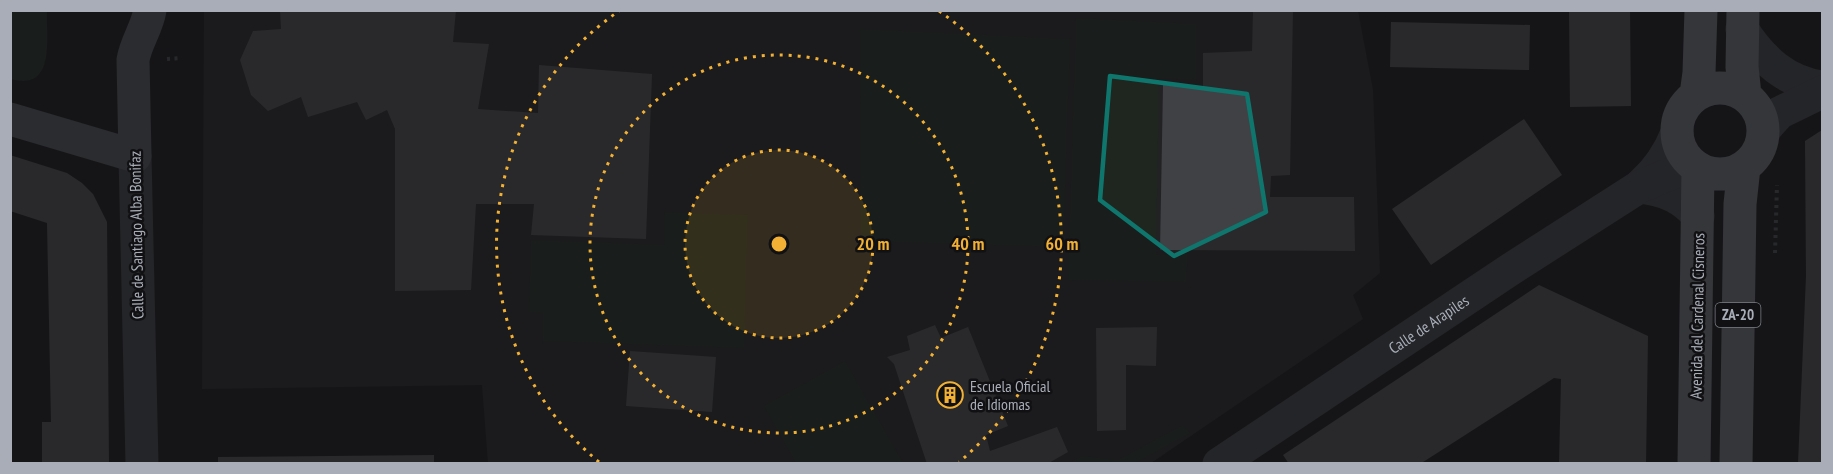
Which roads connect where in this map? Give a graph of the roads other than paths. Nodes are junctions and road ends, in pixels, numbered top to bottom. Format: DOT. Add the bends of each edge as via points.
graph roads {
  1 [pos="150,10"];
  2 [pos="1701,10"];
  3 [pos="1743,20"];
  4 [pos="1822,87"];
  5 [pos="1822,92"];
  6 [pos="1696,95"];
  7 [pos="1754,110"];
  8 [pos="10,119"];
  9 [pos="1677,133"];
  10 [pos="135,156"];
  11 [pos="1744,167"];
  12 [pos="1698,168"];
  13 [pos="1639,187"];
  14 [pos="1698,216"];
  15 [pos="142,464"];
  16 [pos="1220,464"];
  17 [pos="1695,464"];
  18 [pos="1736,464"];
  1 -- 10 [label="main road, Calle de Santiago Alba Bonifaz" via="133,60"];
  2 -- 6 [label="highway"];
  3 -- 4 [label="street" via="1760,54 1770,64 1796,80"];
  3 -- 7 [label="highway" via="1742,76"];
  5 -- 7 [label="street" via="1779,113"];
  6 -- 7 [label="highway" via="1719,87 1730,89"];
  6 -- 9 [label="highway" via="1681,112"];
  7 -- 11 [label="highway" via="1762,142 1757,155"];
  8 -- 10 [label="main road"];
  9 -- 12 [label="highway" via="1682,152"];
  9 -- 13 [label="street, Calle de Arapiles" via="1660,165"];
  10 -- 15 [label="street, Calle de Santiago Alba Bonifaz"];
  11 -- 12 [label="highway" via="1723,174"];
  11 -- 18 [label="highway, ZA-20" via="1740,204"];
  12 -- 13 [label="street, Calle de Arapiles" via="1677,171"];
  12 -- 14 [label="highway, Avenida del Cardenal Cisneros / ZA-20"];
  13 -- 14 [label="street" via="1674,196"];
  13 -- 16 [label="street, Calle de Arapiles"];
  14 -- 17 [label="highway, Avenida del Cardenal Cisneros / ZA-20"];
}
